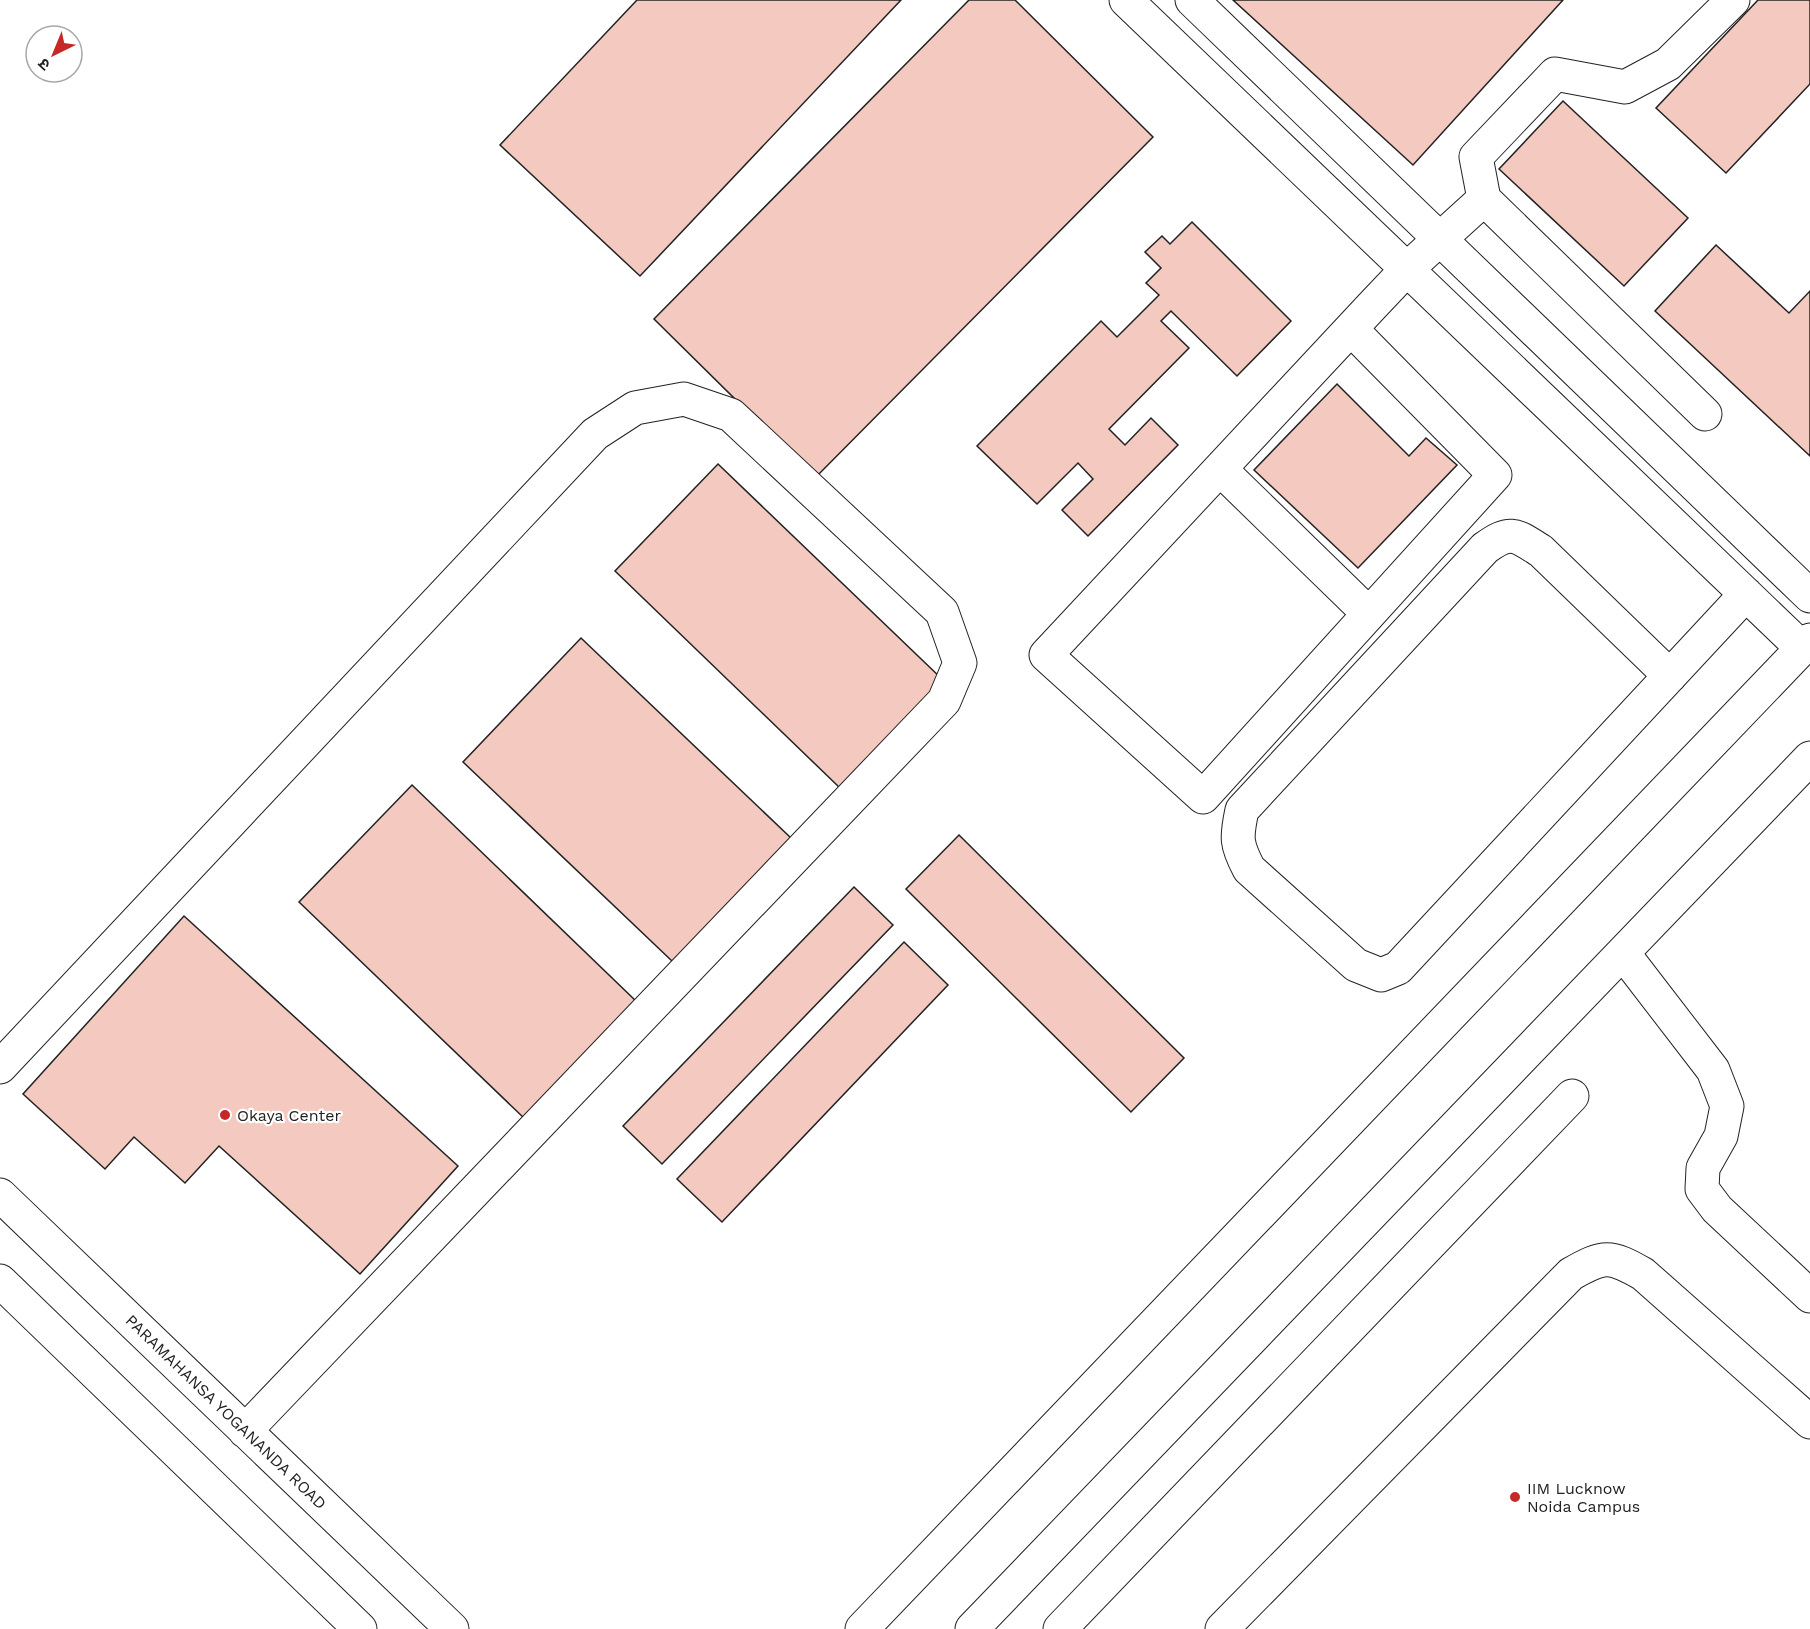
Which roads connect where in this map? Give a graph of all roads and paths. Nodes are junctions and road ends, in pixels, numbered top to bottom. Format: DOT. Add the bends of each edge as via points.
graph roads {
  1 [pos="1126,0"];
  2 [pos="1192,0"];
  3 [pos="1733,0"];
  4 [pos="1484,199"];
  5 [pos="1439,239"];
  6 [pos="1407,269"];
  7 [pos="1351,329"];
  8 [pos="1705,414"];
  9 [pos="1220,469"];
  10 [pos="1746,594"];
  11 [pos="1810,596"];
  12 [pos="1370,614"];
  13 [pos="1806,644"];
  14 [pos="1670,676"];
  15 [pos="1810,758"];
  16 [pos="1623,953"];
  17 [pos="0,1067"];
  18 [pos="1572,1096"];
  19 [pos="0,1195"];
  20 [pos="0,1281"];
  21 [pos="1810,1296"];
  22 [pos="1810,1422"];
  23 [pos="245,1431"];
  24 [pos="360,1629"];
  25 [pos="452,1629"];
  26 [pos="862,1629"];
  27 [pos="972,1629"];
  28 [pos="1060,1629"];
  29 [pos="1222,1629"];
  1 -- 6 [label="street"];
  2 -- 5 [label="street"];
  3 -- 4 [label="street" via="1668,64 1625,87 1555,74 1476,157"];
  4 -- 5 [label="street"];
  4 -- 8 [label="street"];
  5 -- 6 [label="street"];
  5 -- 11 [label="street"];
  6 -- 7 [label="street"];
  6 -- 10 [label="street"];
  7 -- 9 [label="street"];
  7 -- 12 [label="street" via="1495,475"];
  9 -- 12 [label="street"];
  9 -- 12 [label="street" via="1046,655 1203,797"];
  10 -- 13 [label="street"];
  10 -- 14 [label="street"];
  13 -- 26 [label="street"];
  14 -- 14 [label="street" via="1398,968 1381,975 1356,964 1249,869 1238,848 1242,810 1485,548 1500,537 1518,536 1541,551"];
  15 -- 16 [label="street"];
  16 -- 21 [label="street" via="1713,1070 1727,1106 1721,1136 1703,1168 1702,1189 1716,1209"];
  16 -- 27 [label="street"];
  17 -- 23 [label="street" via="595,434 635,408 684,399 731,414 942,612 960,663 944,701"];
  18 -- 28 [label="street"];
  19 -- 23 [label="street, PARAMAHANSA YOGANANDA ROAD"];
  20 -- 24 [label="street"];
  22 -- 29 [label="street" via="1643,1274 1619,1261 1595,1260 1571,1274"];
  23 -- 25 [label="street, PARAMAHANSA YOGANANDA ROAD"];
}
